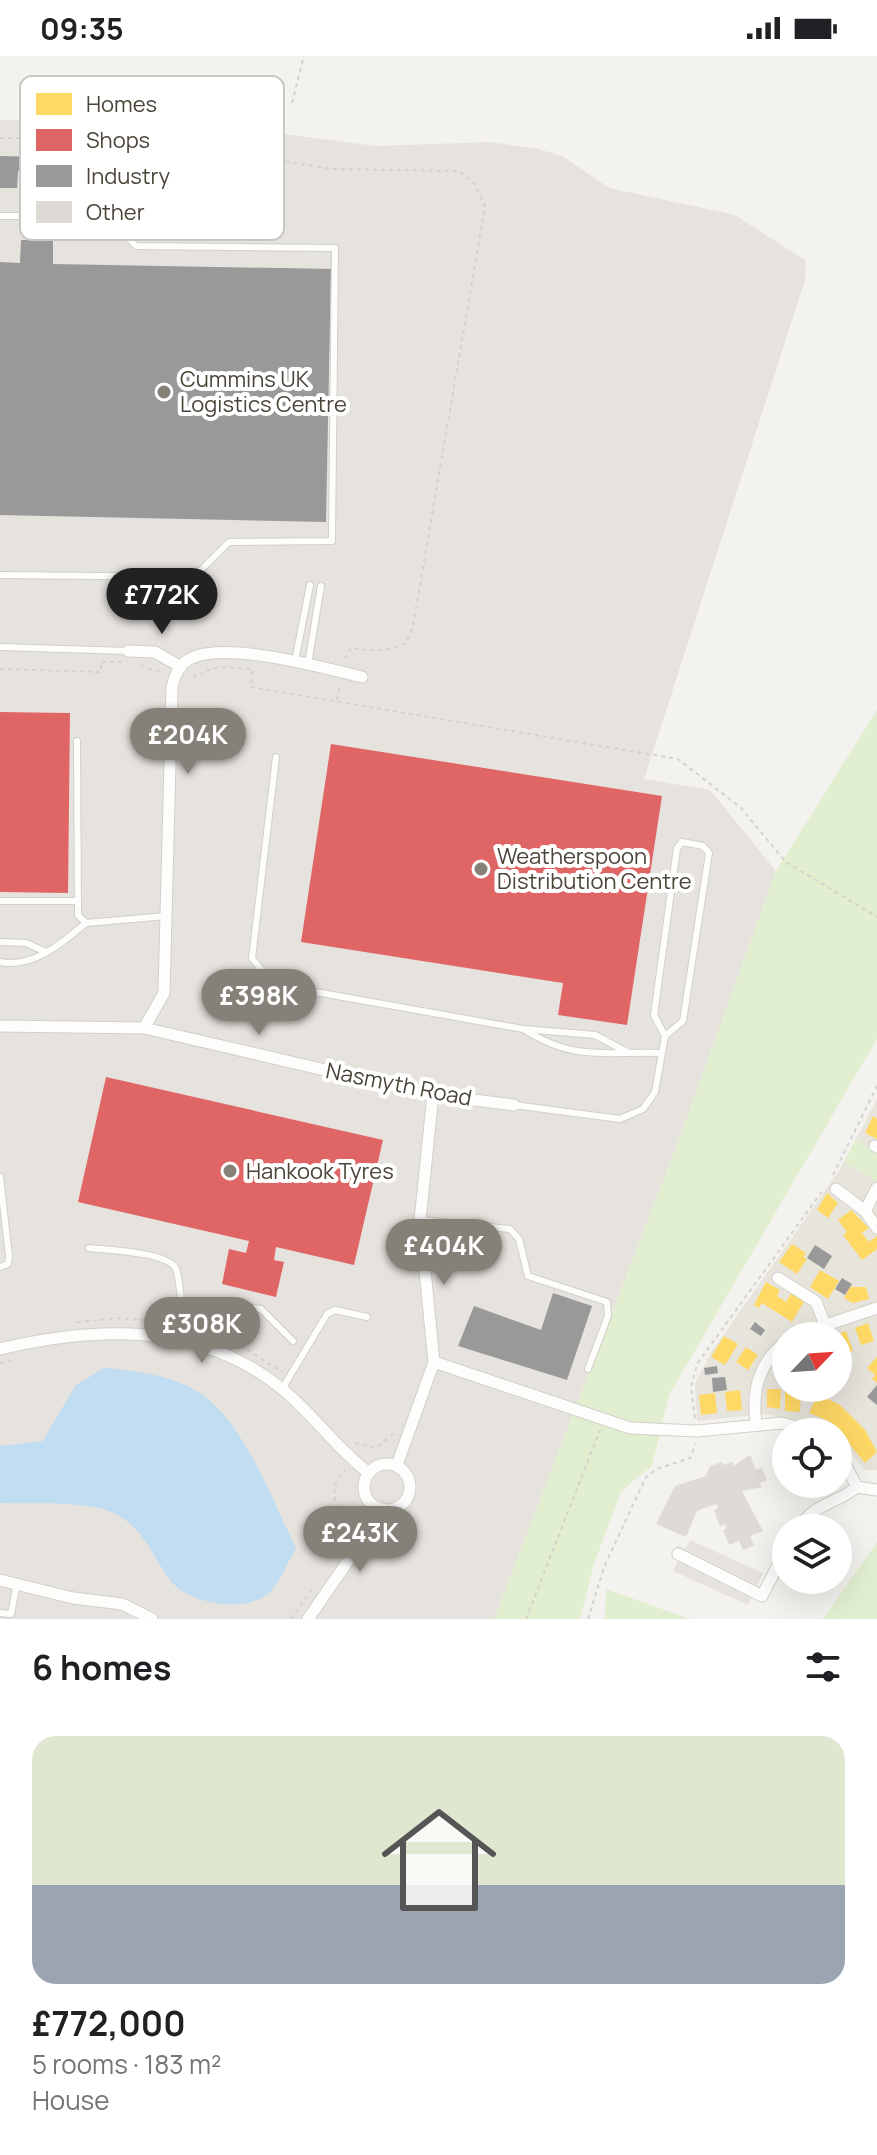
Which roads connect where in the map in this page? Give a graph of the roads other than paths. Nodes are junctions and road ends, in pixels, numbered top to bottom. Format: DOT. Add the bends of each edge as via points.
graph roads {
  1 [pos="130,240"];
  2 [pos="0,575"];
  3 [pos="310,585"];
  4 [pos="321,586"];
  5 [pos="0,647"];
  6 [pos="128,651"];
  7 [pos="295,661"];
  8 [pos="308,664"];
  9 [pos="181,667"];
  10 [pos="362,677"];
  11 [pos="77,741"];
  12 [pos="276,757"];
  13 [pos="0,901"];
  14 [pos="75,901"];
  15 [pos="167,916"];
  16 [pos="86,923"];
  17 [pos="0,942"];
  18 [pos="46,952"];
  19 [pos="0,962"];
  20 [pos="0,1026"];
  21 [pos="144,1028"];
  22 [pos="523,1029"];
  23 [pos="665,1036"];
  24 [pos="627,1052"];
  25 [pos="662,1053"];
  26 [pos="433,1095"];
  27 [pos="514,1105"];
  28 [pos="0,1177"];
  29 [pos="877,1188"];
  30 [pos="836,1189"];
  31 [pos="865,1211"];
  32 [pos="420,1220"];
  33 [pos="877,1228"];
  34 [pos="89,1248"];
  35 [pos="0,1267"];
  36 [pos="778,1278"];
  37 [pos="182,1308"];
  38 [pos="875,1308"];
  39 [pos="367,1317"];
  40 [pos="824,1322"];
  41 [pos="834,1322"];
  42 [pos="877,1324"];
  43 [pos="176,1338"];
  44 [pos="293,1341"];
  45 [pos="0,1349"];
  46 [pos="772,1355"];
  47 [pos="434,1362"];
  48 [pos="588,1369"];
  49 [pos="282,1389"];
  50 [pos="772,1423"];
  51 [pos="756,1424"];
  52 [pos="397,1465"];
  53 [pos="369,1473"];
  54 [pos="852,1478"];
  55 [pos="857,1487"];
  56 [pos="877,1490"];
  57 [pos="384,1509"];
  58 [pos="807,1514"];
  59 [pos="678,1554"];
  60 [pos="772,1577"];
  61 [pos="0,1580"];
  62 [pos="17,1583"];
  63 [pos="0,1613"];
  64 [pos="152,1619"];
  65 [pos="308,1619"];
  1 -- 2 [label="lane" via="136,246 335,248 332,541 229,542 194,577"];
  3 -- 7 [label="lane"];
  4 -- 8 [label="lane"];
  5 -- 6 [label="lane"];
  6 -- 9 [label="street" via="155,652"];
  7 -- 8 [label="street"];
  7 -- 9 [label="street" via="218,652 199,655"];
  8 -- 10 [label="street"];
  9 -- 15 [label="street" via="172,687"];
  11 -- 14 [label="lane"];
  12 -- 22 [label="lane" via="252,958 267,977 293,988"];
  13 -- 14 [label="lane"];
  14 -- 16 [label="lane"];
  15 -- 16 [label="lane"];
  15 -- 21 [label="street" via="164,993"];
  16 -- 18 [label="lane"];
  17 -- 18 [label="lane" via="26,943"];
  18 -- 19 [label="lane" via="29,961"];
  20 -- 21 [label="street, Nasmyth Road"];
  21 -- 26 [label="street, Nasmyth Road"];
  22 -- 24 [label="lane" via="595,1035"];
  22 -- 24 [label="lane" via="550,1047 585,1055"];
  23 -- 23 [label="lane" via="654,1015 682,842 703,846 709,853 683,1021"];
  23 -- 25 [label="lane"];
  24 -- 25 [label="lane"];
  25 -- 27 [label="lane" via="655,1092 643,1109 620,1119"];
  26 -- 27 [label="street, Nasmyth Road"];
  26 -- 32 [label="street"];
  28 -- 35 [label="lane" via="9,1256 8,1264"];
  29 -- 31 [label="street"];
  30 -- 31 [label="street"];
  31 -- 33 [label="street"];
  32 -- 47 [label="street"];
  32 -- 48 [label="lane" via="510,1229 519,1239 528,1276 607,1302 608,1316"];
  34 -- 37 [label="lane" via="171,1263"];
  36 -- 40 [label="street" via="816,1302"];
  37 -- 43 [label="lane"];
  37 -- 44 [label="lane" via="206,1301 261,1309"];
  38 -- 41 [label="street"];
  38 -- 42 [label="street"];
  39 -- 49 [label="lane" via="335,1310 327,1314"];
  43 -- 45 [label="street" via="93,1332"];
  43 -- 49 [label="street" via="226,1354"];
  46 -- 51 [label="street" via="756,1381"];
  47 -- 51 [label="street" via="630,1428 697,1431"];
  47 -- 52 [label="street"];
  49 -- 53 [label="street"];
  50 -- 51 [label="street"];
  52 -- 53 [label="street" via="381,1464"];
  52 -- 57 [label="street" via="411,1488 402,1505"];
  53 -- 57 [label="street" via="366,1496"];
  54 -- 55 [label="street"];
  55 -- 56 [label="street"];
  55 -- 58 [label="street"];
  57 -- 65 [label="street"];
  59 -- 60 [label="street" via="762,1596"];
  61 -- 62 [label="street"];
  62 -- 63 [label="lane" via="11,1614"];
  62 -- 64 [label="street" via="122,1604"];
}
